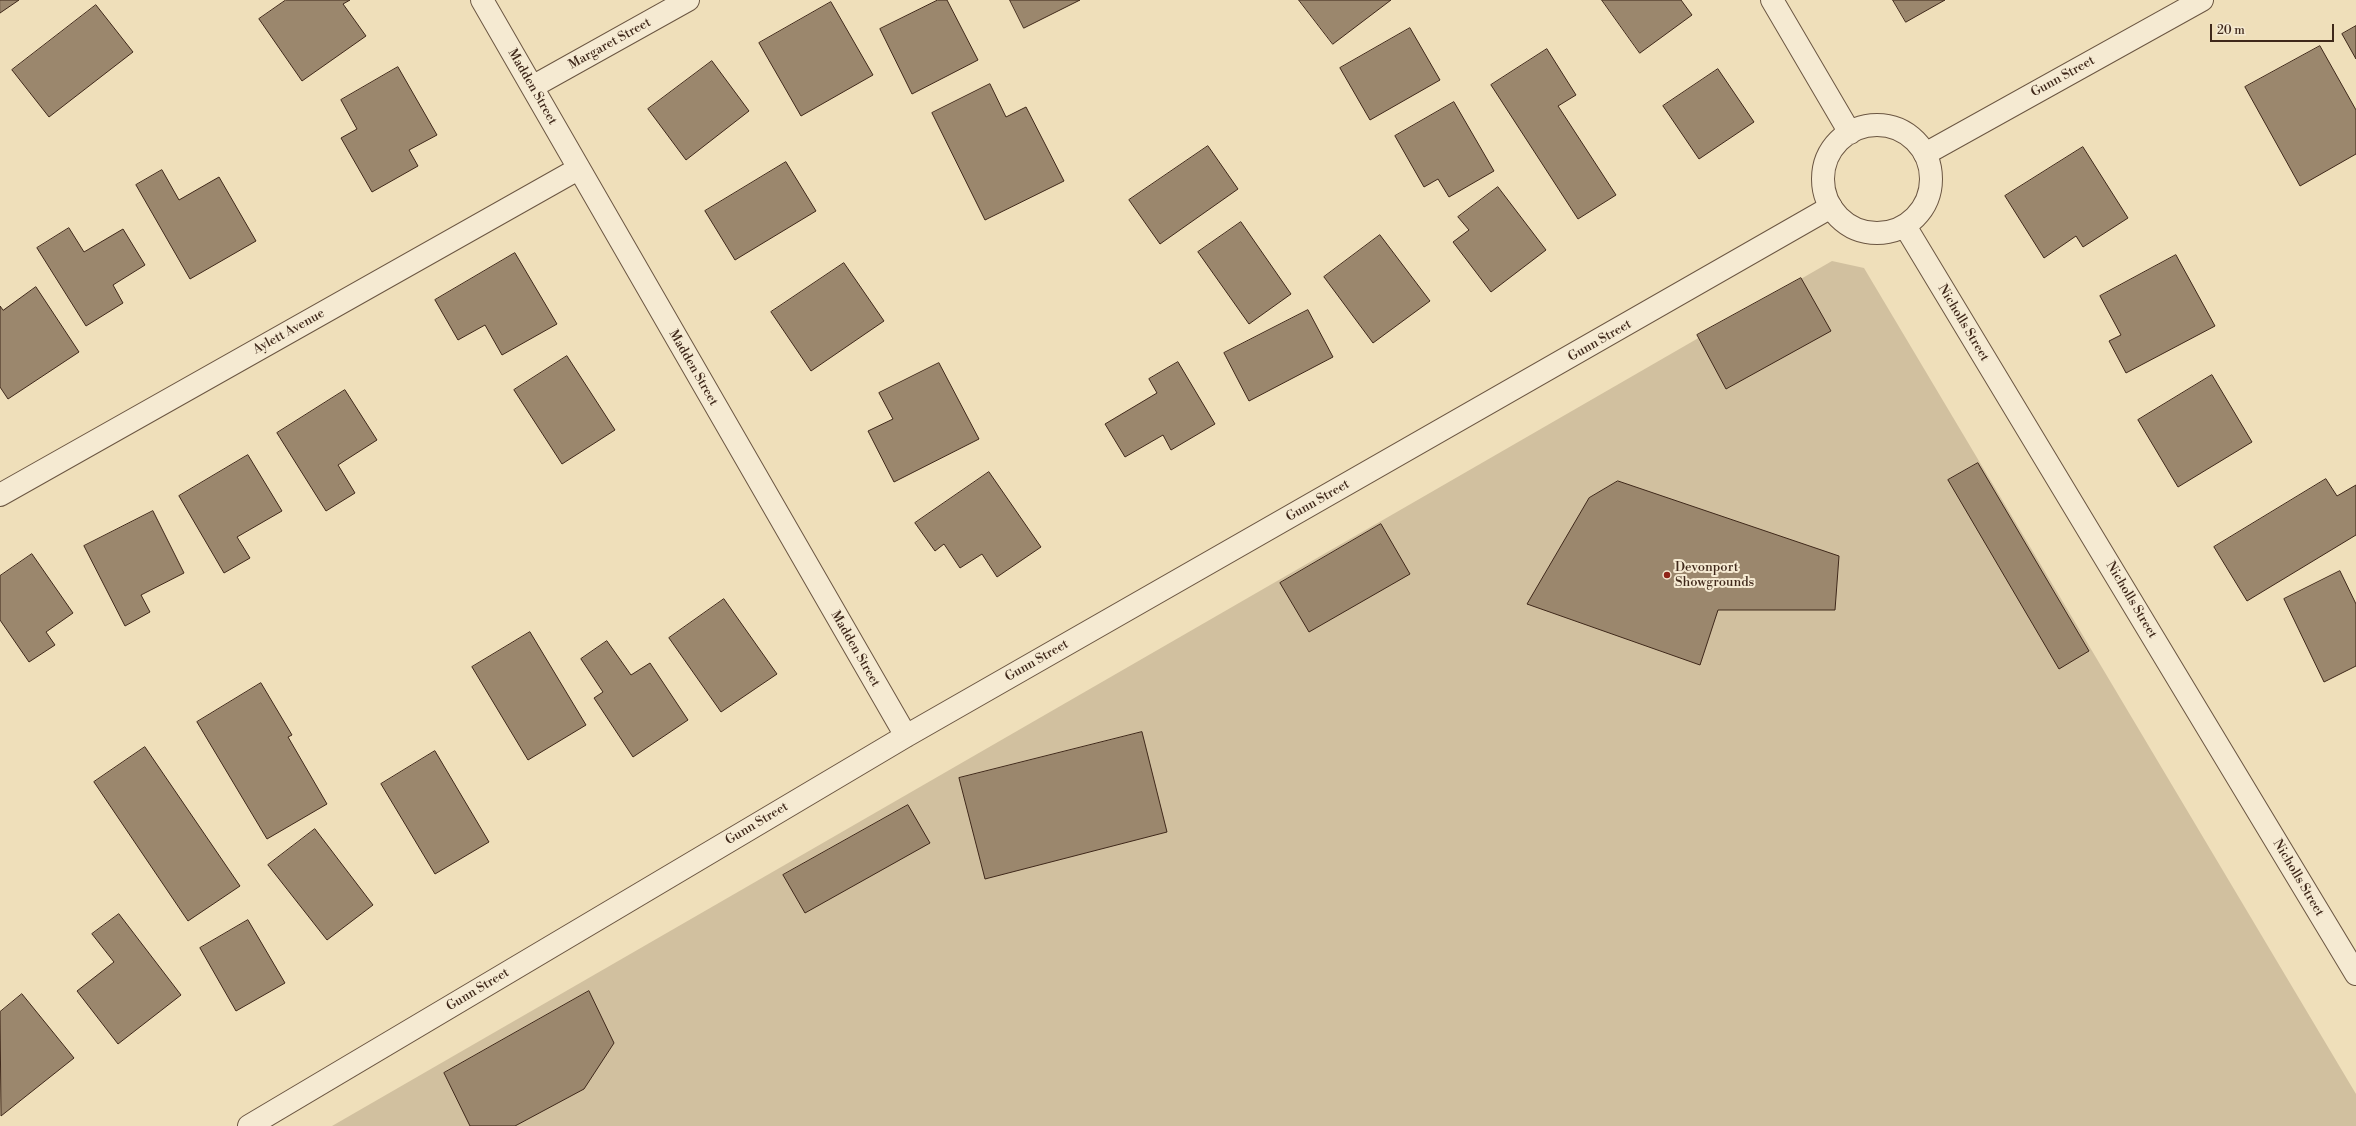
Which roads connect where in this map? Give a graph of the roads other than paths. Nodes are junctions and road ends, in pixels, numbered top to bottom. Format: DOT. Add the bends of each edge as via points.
graph roads {
  1 [pos="482,0"];
  2 [pos="688,0"];
  3 [pos="1772,0"];
  4 [pos="2202,0"];
  5 [pos="532,87"];
  6 [pos="1850,133"];
  7 [pos="1925,154"];
  8 [pos="578,169"];
  9 [pos="1831,207"];
  10 [pos="1905,226"];
  11 [pos="0,495"];
  12 [pos="906,736"];
  13 [pos="2356,974"];
  14 [pos="249,1126"];
  1 -- 5 [label="street, Madden Street"];
  2 -- 5 [label="street, Margaret Street"];
  3 -- 6 [label="street"];
  4 -- 7 [label="street, Gunn Street"];
  5 -- 8 [label="street, Madden Street"];
  6 -- 7 [label="street" via="1866,127 1883,126 1894,129 1914,140"];
  6 -- 9 [label="street" via="1834,147 1824,166 1823,180"];
  7 -- 10 [label="street" via="1931,170 1931,186 1927,201 1918,215"];
  8 -- 11 [label="street, Aylett Avenue"];
  8 -- 12 [label="street, Madden Street"];
  9 -- 10 [label="street" via="1842,220 1856,229 1873,234 1890,232"];
  9 -- 12 [label="street, Gunn Street"];
  10 -- 13 [label="street, Nicholls Street"];
  12 -- 14 [label="street, Gunn Street"];
}
